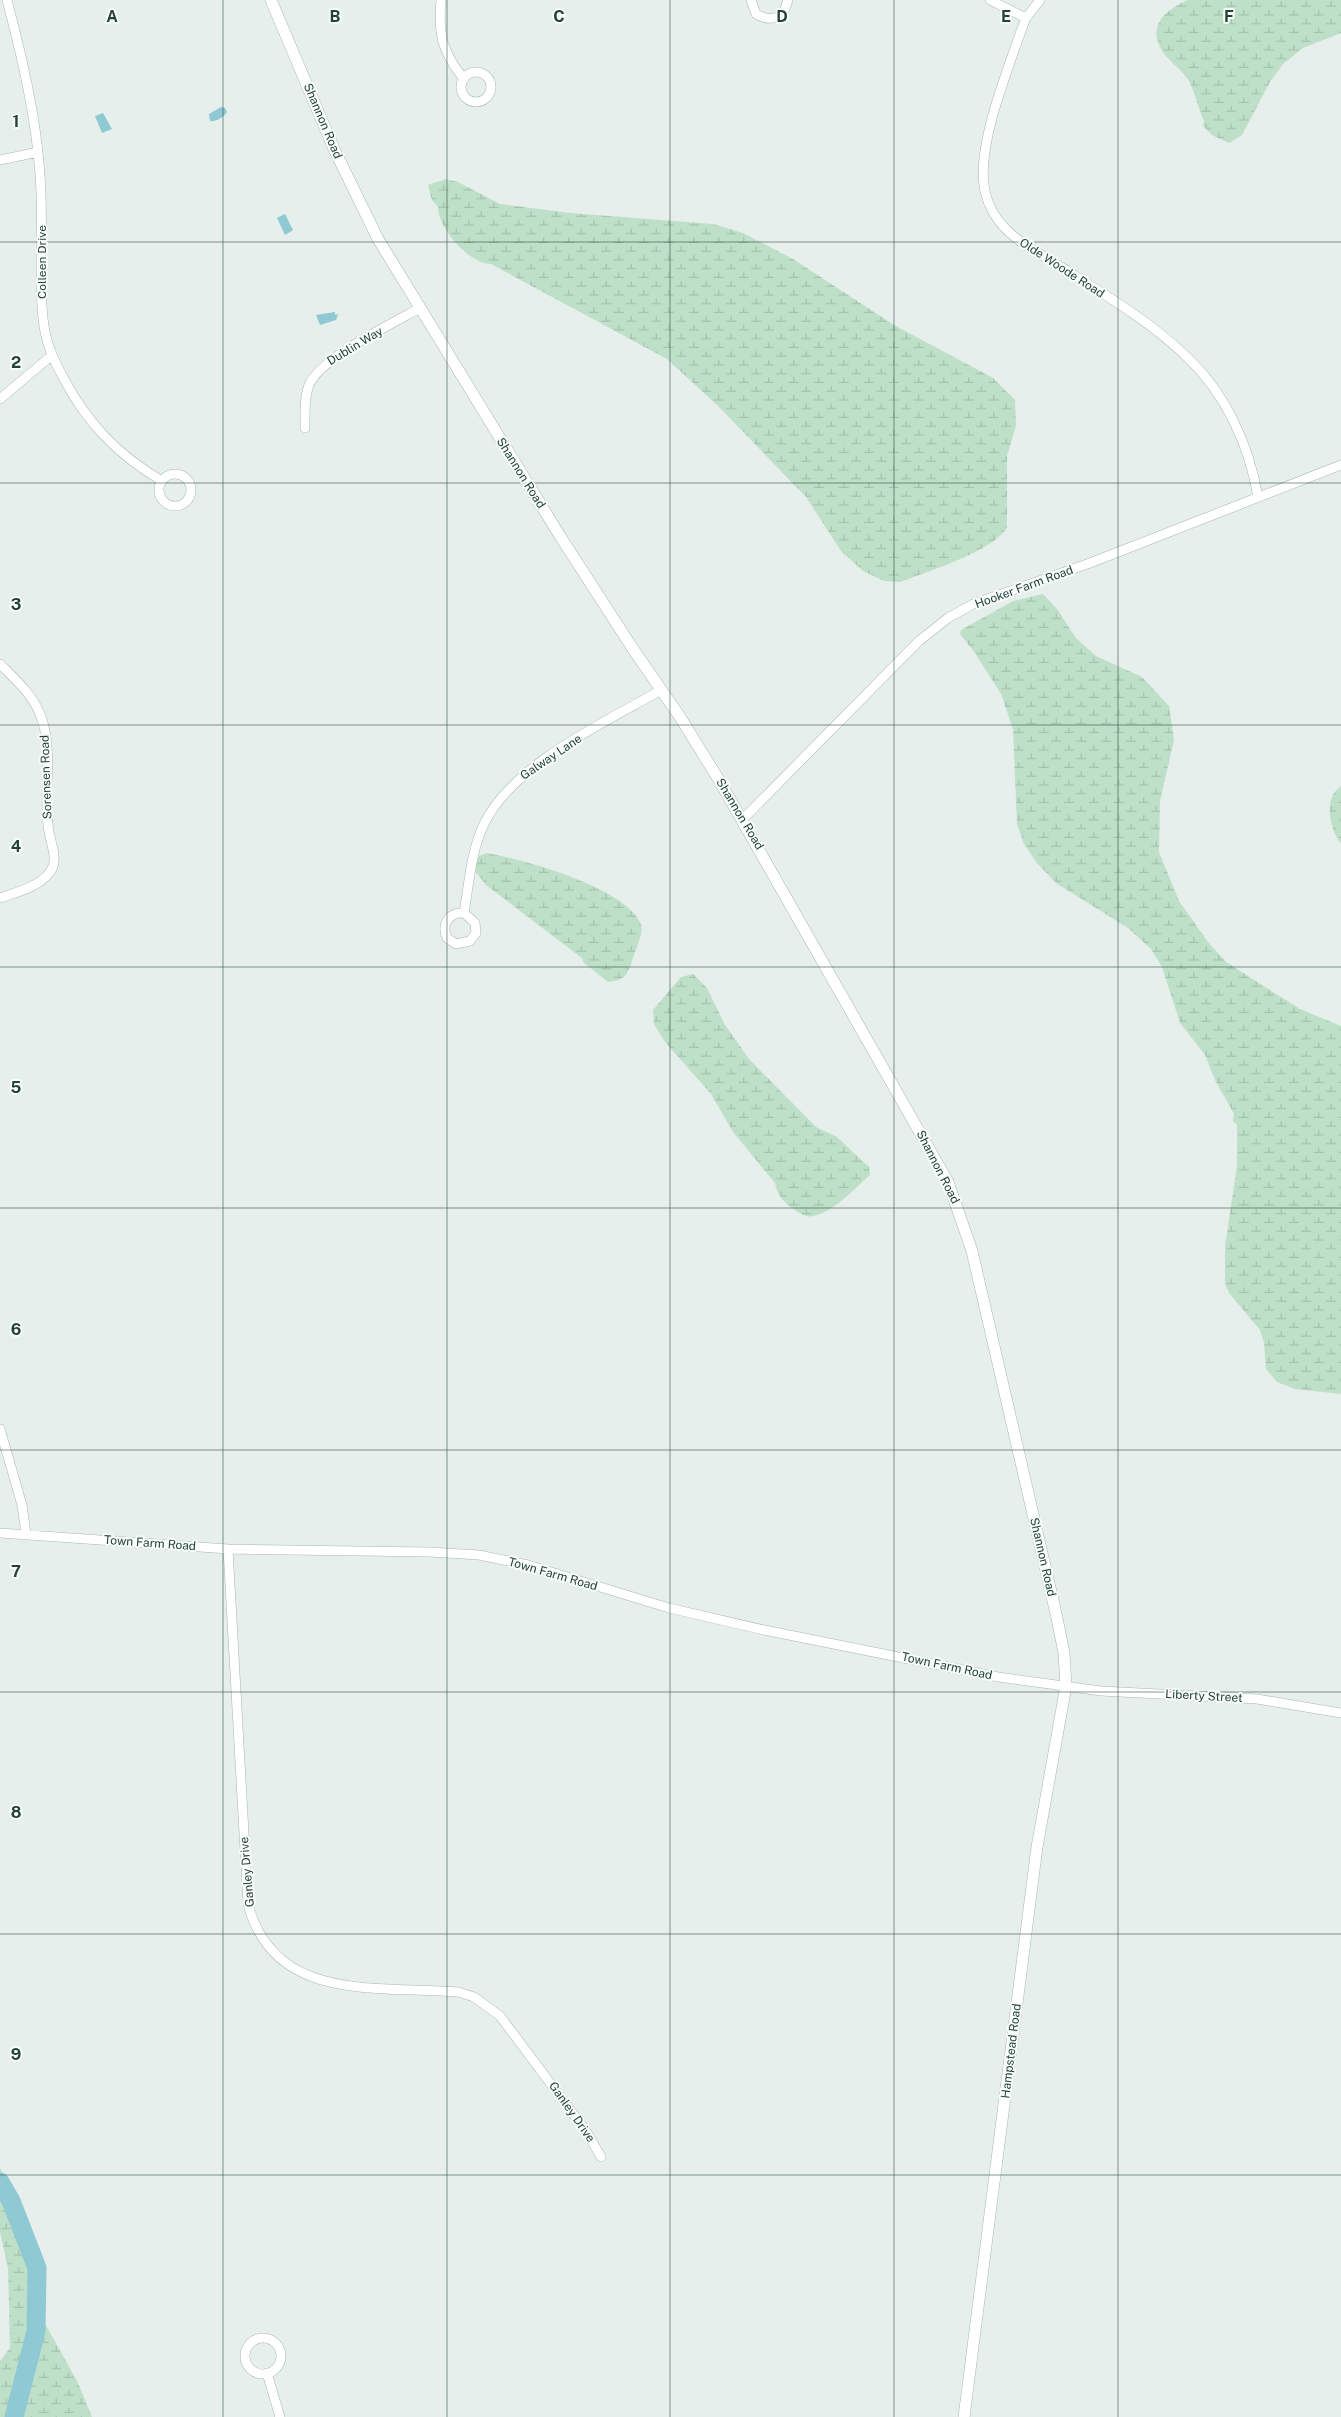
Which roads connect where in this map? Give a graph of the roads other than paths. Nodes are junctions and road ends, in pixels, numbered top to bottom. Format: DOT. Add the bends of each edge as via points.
graph roads {
  1 [pos="7,0"];
  2 [pos="271,0"];
  3 [pos="441,0"];
  4 [pos="751,0"];
  5 [pos="788,0"];
  6 [pos="990,0"];
  7 [pos="1040,0"];
  8 [pos="1026,18"];
  9 [pos="464,79"];
  10 [pos="38,152"];
  11 [pos="0,160"];
  12 [pos="420,308"];
  13 [pos="52,356"];
  14 [pos="0,399"];
  15 [pos="305,428"];
  16 [pos="1341,465"];
  17 [pos="162,480"];
  18 [pos="1258,497"];
  19 [pos="0,664"];
  20 [pos="660,690"];
  21 [pos="743,819"];
  22 [pos="0,898"];
  23 [pos="464,913"];
  24 [pos="0,1429"];
  25 [pos="0,1533"];
  26 [pos="26,1534"];
  27 [pos="228,1549"];
  28 [pos="1066,1686"];
  29 [pos="1341,1713"];
  30 [pos="601,2157"];
  31 [pos="267,2373"];
  32 [pos="280,2417"];
  33 [pos="964,2417"];
  1 -- 10 [label="street, Colleen Drive"];
  2 -- 12 [label="street, Shannon Road" via="361,205"];
  3 -- 9 [label="street" via="440,30 444,47 451,63"];
  4 -- 5 [label="street" via="756,14 767,19 783,14"];
  6 -- 8 [label="street"];
  7 -- 8 [label="street, Olde Woode Road"];
  8 -- 18 [label="street, Olde Woode Road" via="985,150 984,186 992,210 1018,240 1149,326 1204,374 1241,436"];
  10 -- 11 [label="street"];
  10 -- 13 [label="street, Colleen Drive" via="42,196 43,320"];
  12 -- 15 [label="street, Dublin Way" via="337,356 315,373 306,400"];
  12 -- 20 [label="street, Shannon Road" via="560,536"];
  13 -- 14 [label="street"];
  13 -- 17 [label="street, Colleen Drive" via="74,398 101,435 119,452"];
  16 -- 18 [label="street, Hooker Farm Road"];
  18 -- 21 [label="street, Hooker Farm Road" via="1090,563 973,604 948,618 919,641"];
  19 -- 22 [label="street, Sorensen Road" via="30,696 41,716 47,755 46,813 54,859 50,872 40,882"];
  20 -- 21 [label="street, Shannon Road"];
  20 -- 23 [label="street, Galway Lane" via="552,754 505,792 483,825"];
  21 -- 28 [label="street, Shannon Road" via="925,1138 958,1204 972,1250 1058,1618"];
  24 -- 26 [label="street" via="22,1504"];
  25 -- 26 [label="street, Town Farm Road"];
  26 -- 27 [label="street, Town Farm Road"];
  27 -- 28 [label="street, Town Farm Road" via="479,1555 528,1565 650,1602 764,1630 998,1677"];
  27 -- 30 [label="street, Ganley Drive" via="247,1895 251,1916 262,1937 277,1956 319,1980 354,1987 458,1992 474,1997 512,2030 586,2131"];
  28 -- 29 [label="street, Liberty Street" via="1101,1691 1257,1699"];
  28 -- 33 [label="street, Hampstead Road" via="1037,1847"];
  31 -- 31 [label="street" via="280,2362 280,2351 269,2339 257,2339 248,2346 245,2358 251,2369"];
  31 -- 32 [label="street"];
}
